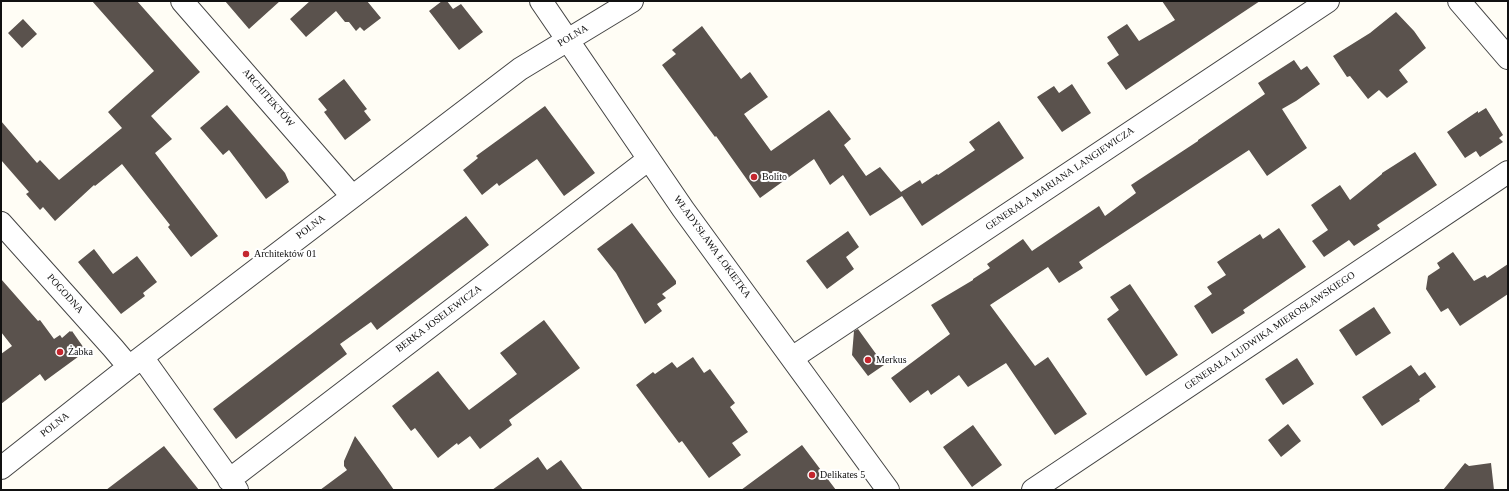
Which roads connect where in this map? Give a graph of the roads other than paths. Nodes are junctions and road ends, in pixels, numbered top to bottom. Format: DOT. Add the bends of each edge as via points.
graph roads {
  1 [pos="182,1"];
  2 [pos="541,1"];
  3 [pos="632,1"];
  4 [pos="1328,1"];
  5 [pos="1459,1"];
  6 [pos="567,40"];
  7 [pos="1508,58"];
  8 [pos="649,159"];
  9 [pos="1508,172"];
  10 [pos="352,196"];
  11 [pos="1,223"];
  12 [pos="792,358"];
  13 [pos="135,362"];
  14 [pos="1,468"];
  15 [pos="233,485"];
  16 [pos="888,490"];
  17 [pos="1033,490"];
  1 -- 10 [label="street, ARCHITEKTÓW"];
  2 -- 6 [label="street, WŁADYSŁAWA ŁOKIETKA"];
  3 -- 6 [label="street, POLNA"];
  4 -- 12 [label="street, GENERAŁA MARIANA LANGIEWICZA"];
  5 -- 7 [label="street"];
  6 -- 8 [label="street, WŁADYSŁAWA ŁOKIETKA"];
  6 -- 10 [label="street, POLNA" via="520,69"];
  8 -- 12 [label="street, WŁADYSŁAWA ŁOKIETKA"];
  8 -- 15 [label="street, BERKA JOSELEWICZA"];
  9 -- 17 [label="street, GENERAŁA LUDWIKA MIEROSŁAWSKIEGO"];
  10 -- 13 [label="street, POLNA"];
  11 -- 13 [label="street, POGODNA" via="113,348"];
  12 -- 16 [label="street, WŁADYSŁAWA ŁOKIETKA"];
  13 -- 14 [label="street, POLNA"];
  13 -- 15 [label="street, BERKA JOSELEWICZA"];
}
